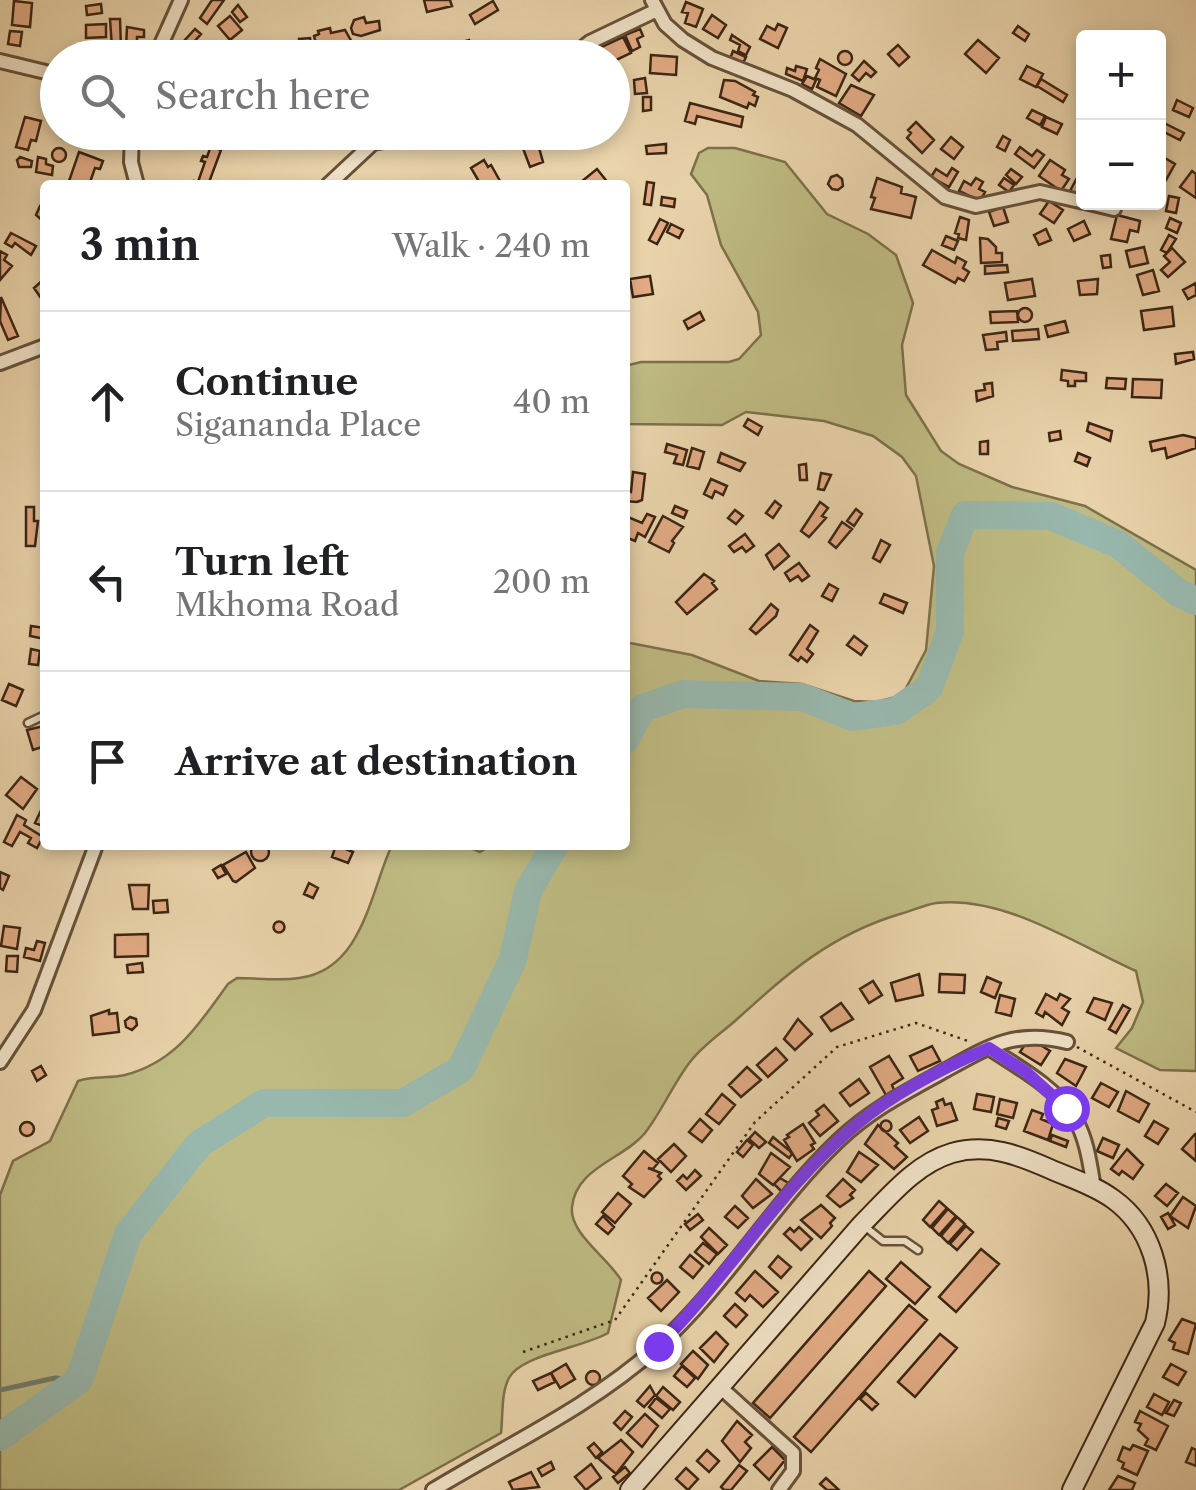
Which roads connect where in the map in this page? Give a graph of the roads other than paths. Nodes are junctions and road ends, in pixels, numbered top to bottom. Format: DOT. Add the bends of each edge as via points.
graph roads {
  1 [pos="181,0"];
  2 [pos="655,5"];
  3 [pos="163,40"];
  4 [pos="594,40"];
  5 [pos="0,61"];
  6 [pos="40,71"];
  7 [pos="132,150"];
  8 [pos="366,150"];
  9 [pos="136,180"];
  10 [pos="333,180"];
  11 [pos="1076,200"];
  12 [pos="40,348"];
  13 [pos="0,363"];
  14 [pos="40,717"];
  15 [pos="28,723"];
  16 [pos="94,850"];
  17 [pos="1067,1042"];
  18 [pos="989,1048"];
  19 [pos="0,1062"];
  20 [pos="1094,1188"];
  21 [pos="862,1224"];
  22 [pos="918,1250"];
  23 [pos="720,1387"];
  24 [pos="433,1490"];
  25 [pos="630,1490"];
  26 [pos="778,1490"];
  27 [pos="1072,1490"];
  1 -- 3 [label="street"];
  2 -- 4 [label="street"];
  2 -- 11 [label="street" via="665,24 696,49 857,124 945,197 976,206 1040,192"];
  5 -- 6 [label="street"];
  7 -- 9 [label="street"];
  8 -- 10 [label="street"];
  12 -- 13 [label="street"];
  14 -- 15 [label="lane"];
  16 -- 19 [label="street" via="34,1010"];
  17 -- 18 [label="street" via="1031,1036"];
  18 -- 20 [label="street" via="1075,1119"];
  18 -- 24 [label="street" via="872,1112 837,1141 686,1318 634,1366 560,1418"];
  20 -- 21 [label="street" via="1015,1154 970,1149 914,1172"];
  20 -- 27 [label="street" via="1122,1206 1146,1237 1158,1274 1158,1308 1148,1342"];
  21 -- 22 [label="lane" via="883,1241 905,1241"];
  21 -- 23 [label="street"];
  23 -- 25 [label="street"];
  23 -- 26 [label="street" via="794,1454 793,1471"];
}
